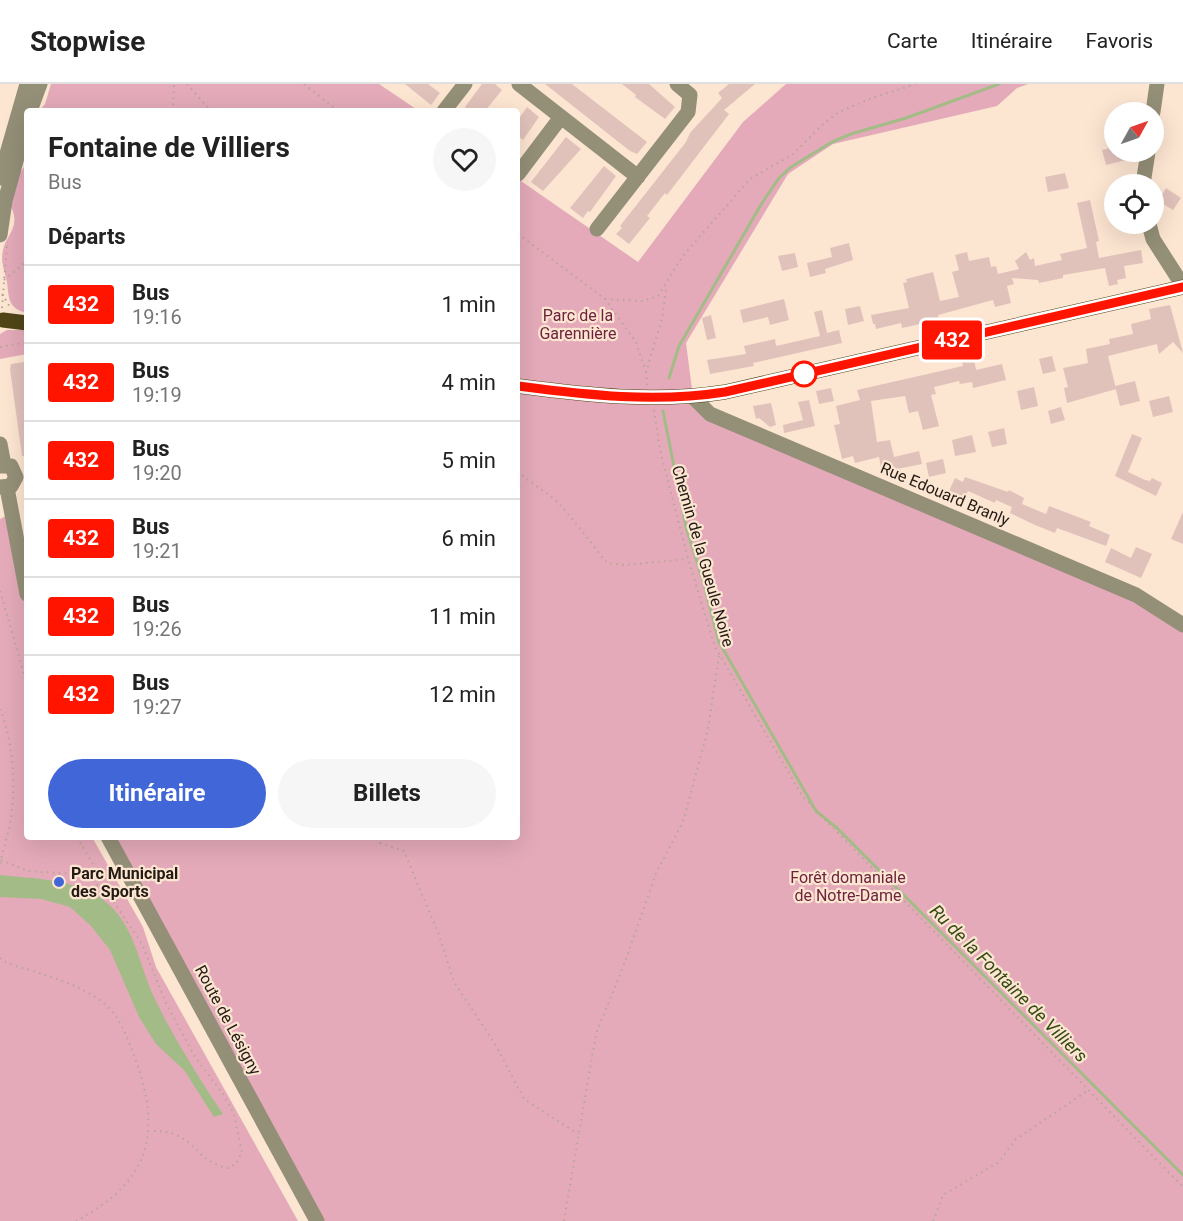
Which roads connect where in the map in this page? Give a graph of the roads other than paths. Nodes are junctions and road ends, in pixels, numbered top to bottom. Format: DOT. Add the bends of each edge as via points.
graph roads {
  1 [pos="27,84"];
  2 [pos="40,84"];
  3 [pos="519,84"];
  4 [pos="1157,84"];
  5 [pos="463,85"];
  6 [pos="685,86"];
  7 [pos="1154,102"];
  8 [pos="31,108"];
  9 [pos="446,108"];
  10 [pos="561,117"];
  11 [pos="24,126"];
  12 [pos="7,156"];
  13 [pos="520,171"];
  14 [pos="638,177"];
  15 [pos="0,178"];
  16 [pos="597,229"];
  17 [pos="1152,234"];
  18 [pos="0,235"];
  19 [pos="1183,287"];
  20 [pos="3,312"];
  21 [pos="24,322"];
  22 [pos="520,386"];
  23 [pos="693,397"];
  24 [pos="0,444"];
  25 [pos="12,476"];
  26 [pos="24,570"];
  27 [pos="1183,625"];
  28 [pos="110,840"];
  29 [pos="317,1221"];
  1 -- 12 [label="street"];
  2 -- 8 [label="street"];
  3 -- 10 [label="street"];
  4 -- 7 [label="street"];
  5 -- 9 [label="street"];
  6 -- 14 [label="street" via="690,96 688,112"];
  10 -- 13 [label="street"];
  10 -- 14 [label="street"];
  11 -- 12 [label="street"];
  12 -- 15 [label="street"];
  12 -- 18 [label="street"];
  14 -- 16 [label="street"];
  17 -- 19 [label="street"];
  19 -- 23 [label="main road"];
  20 -- 21 [label="main road"];
  22 -- 23 [label="main road" via="649,402"];
  23 -- 27 [label="street, Rue Edouard Branly" via="710,414 1136,595"];
  24 -- 25 [label="street"];
  25 -- 26 [label="street"];
  28 -- 29 [label="street, Route de Lésigny"];
}
